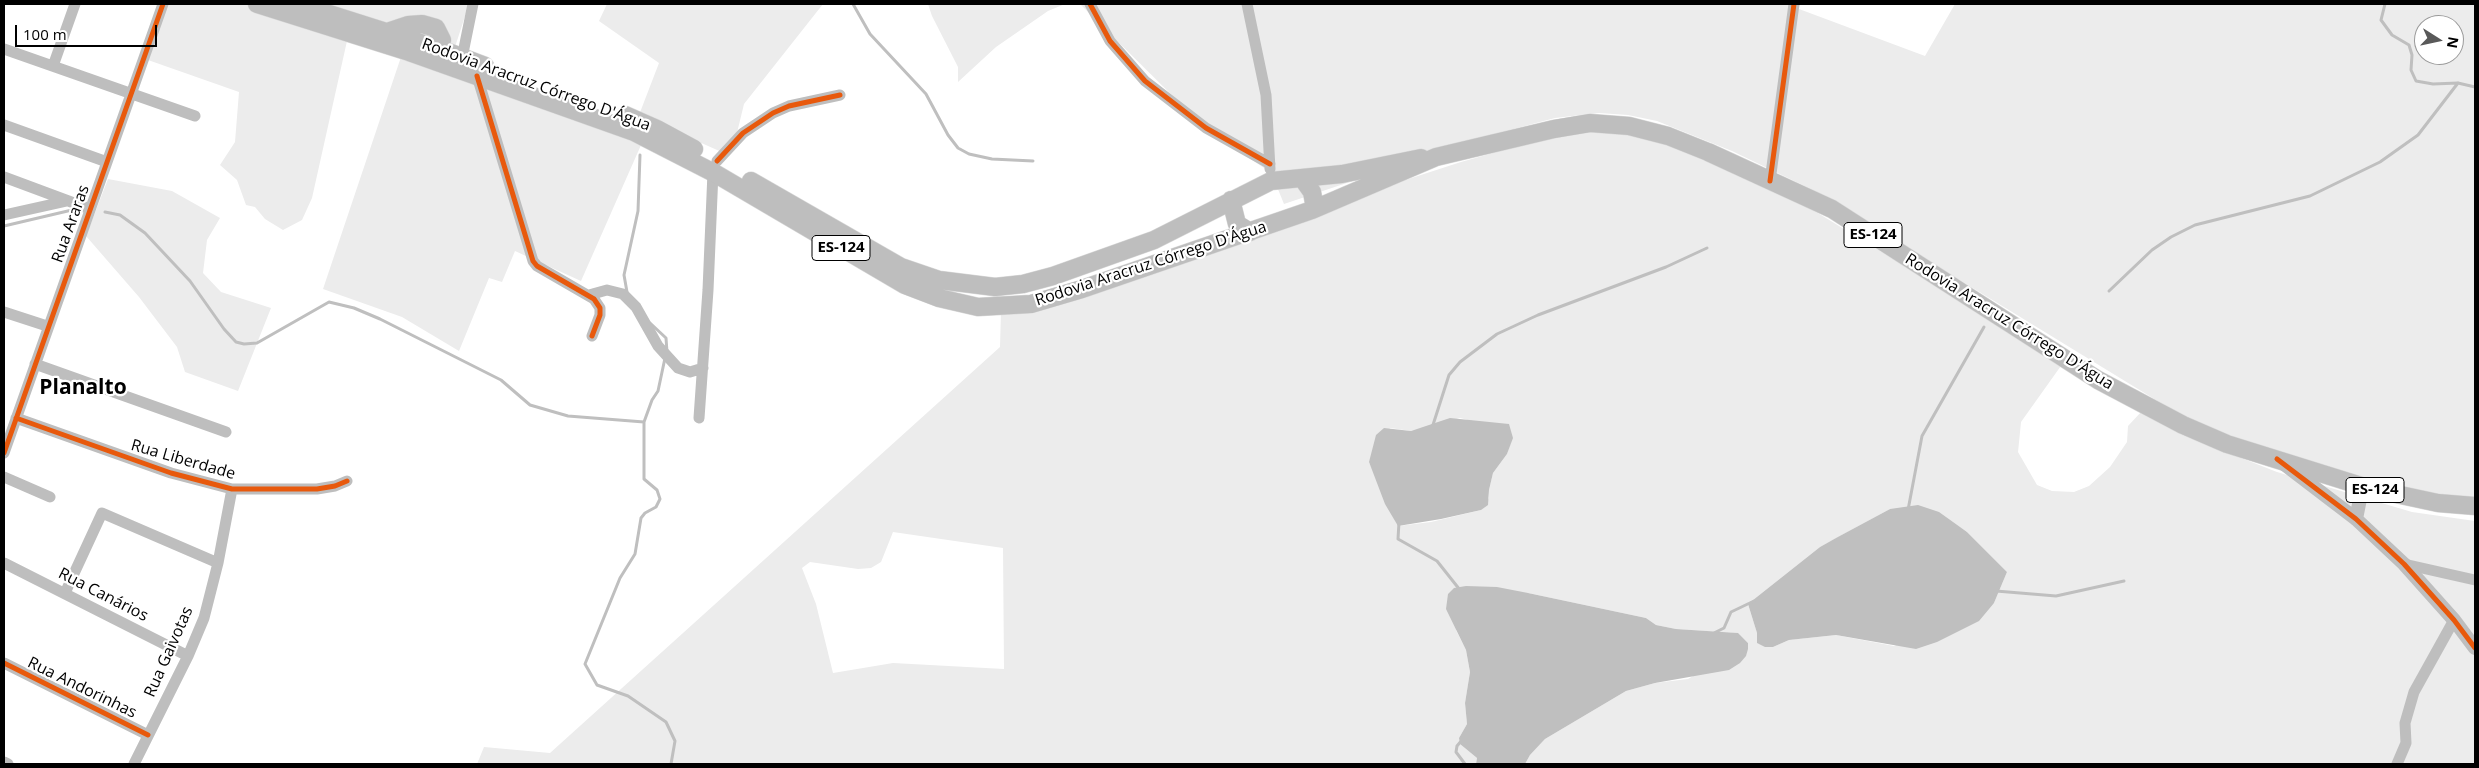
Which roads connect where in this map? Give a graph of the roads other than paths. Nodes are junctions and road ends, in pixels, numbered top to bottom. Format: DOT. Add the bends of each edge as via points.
graph roads {
  1 [pos="75,4"];
  2 [pos="163,4"];
  3 [pos="257,4"];
  4 [pos="298,4"];
  5 [pos="473,4"];
  6 [pos="1090,4"];
  7 [pos="1247,4"];
  8 [pos="1794,4"];
  9 [pos="4,48"];
  10 [pos="438,55"];
  11 [pos="462,58"];
  12 [pos="53,66"];
  13 [pos="476,76"];
  14 [pos="131,94"];
  15 [pos="840,95"];
  16 [pos="196,116"];
  17 [pos="4,125"];
  18 [pos="1436,157"];
  19 [pos="107,162"];
  20 [pos="715,167"];
  21 [pos="1271,173"];
  22 [pos="4,177"];
  23 [pos="1302,178"];
  24 [pos="1770,180"];
  25 [pos="1231,200"];
  26 [pos="68,201"];
  27 [pos="90,209"];
  28 [pos="1312,210"];
  29 [pos="4,215"];
  30 [pos="1250,232"];
  31 [pos="589,295"];
  32 [pos="4,312"];
  33 [pos="47,326"];
  34 [pos="592,336"];
  35 [pos="35,364"];
  36 [pos="703,368"];
  37 [pos="16,418"];
  38 [pos="699,418"];
  39 [pos="226,432"];
  40 [pos="4,453"];
  41 [pos="2277,460"];
  42 [pos="4,477"];
  43 [pos="347,480"];
  44 [pos="2368,488"];
  45 [pos="232,489"];
  46 [pos="50,497"];
  47 [pos="2475,506"];
  48 [pos="2356,519"];
  49 [pos="4,563"];
  50 [pos="218,563"];
  51 [pos="2404,564"];
  52 [pos="2475,580"];
  53 [pos="65,593"];
  54 [pos="2454,620"];
  55 [pos="2475,648"];
  56 [pos="188,656"];
  57 [pos="4,663"];
  58 [pos="148,735"];
  59 [pos="4,762"];
  60 [pos="8,764"];
  61 [pos="134,764"];
  62 [pos="2397,764"];
  1 -- 12 [label="street"];
  2 -- 14 [label="street, Rua Araras"];
  3 -- 10 [label="main road, Rodovia Aracruz Córrego D'Água / ES-124"];
  4 -- 10 [label="main road" via="387,32 408,25 430,25 440,33"];
  5 -- 11 [label="street"];
  6 -- 21 [label="street" via="1110,41 1145,81"];
  7 -- 21 [label="street" via="1266,95"];
  8 -- 24 [label="street"];
  9 -- 12 [label="street"];
  10 -- 11 [label="main road, Rodovia Aracruz Córrego D'Água / ES-124"];
  10 -- 13 [label="main road, Rodovia Aracruz Córrego D'Água / ES-124"];
  11 -- 20 [label="main road, Rodovia Aracruz Córrego D'Água / ES-124" via="639,121"];
  12 -- 14 [label="street"];
  13 -- 20 [label="main road, Rodovia Aracruz Córrego D'Água / ES-124" via="612,122"];
  13 -- 31 [label="street" via="532,261"];
  14 -- 16 [label="street"];
  14 -- 19 [label="street, Rua Araras"];
  15 -- 20 [label="street" via="789,106 773,113 743,133"];
  17 -- 19 [label="street"];
  18 -- 23 [label="main road, Rodovia Aracruz Córrego D'Água / ES-124"];
  18 -- 24 [label="main road, Rodovia Aracruz Córrego D'Água / ES-124" via="1554,129 1590,123 1620,125 1668,136"];
  18 -- 28 [label="main road, Rodovia Aracruz Córrego D'Água / ES-124"];
  19 -- 27 [label="street, Rua Araras"];
  20 -- 25 [label="main road, Rodovia Aracruz Córrego D'Água / ES-124" via="902,267 939,280 978,286 1010,286 1053,276 1154,240"];
  20 -- 30 [label="main road, Rodovia Aracruz Córrego D'Água / ES-124" via="905,285 939,298 978,307 1007,307 1044,301"];
  20 -- 36 [label="street"];
  21 -- 23 [label="main road, Rodovia Aracruz Córrego D'Água / ES-124"];
  21 -- 25 [label="main road, Rodovia Aracruz Córrego D'Água / ES-124"];
  22 -- 26 [label="street"];
  23 -- 28 [label="main road" via="1312,192"];
  24 -- 41 [label="main road, Rodovia Aracruz Córrego D'Água / ES-124" via="1832,209 2098,380 2183,425"];
  25 -- 30 [label="main road" via="1237,224"];
  26 -- 27 [label="street"];
  26 -- 29 [label="street"];
  27 -- 33 [label="street, Rua Araras"];
  28 -- 30 [label="main road, Rodovia Aracruz Córrego D'Água / ES-124"];
  31 -- 34 [label="street" via="600,308"];
  31 -- 36 [label="street" via="607,290 623,294 636,307 658,346 678,368 690,372"];
  32 -- 33 [label="street"];
  33 -- 35 [label="street, Rua Araras"];
  35 -- 37 [label="street, Rua Araras"];
  35 -- 39 [label="street"];
  36 -- 38 [label="street"];
  37 -- 40 [label="street, Rua Araras"];
  37 -- 45 [label="street, Rua Liberdade" via="172,473"];
  41 -- 44 [label="main road, Rodovia Aracruz Córrego D'Água / ES-124"];
  41 -- 48 [label="street"];
  42 -- 46 [label="street"];
  43 -- 45 [label="street, Rua Liberdade" via="317,489"];
  44 -- 47 [label="main road, Rodovia Aracruz Córrego D'Água / ES-124" via="2438,503"];
  44 -- 48 [label="street" via="2360,499"];
  45 -- 50 [label="street, Rua Gaivotas"];
  48 -- 51 [label="street"];
  49 -- 53 [label="street, Rua Canários"];
  50 -- 53 [label="street" via="102,513"];
  50 -- 56 [label="street, Rua Gaivotas" via="204,618"];
  51 -- 52 [label="street"];
  51 -- 54 [label="street"];
  53 -- 56 [label="street, Rua Canários"];
  54 -- 55 [label="street"];
  54 -- 62 [label="street" via="2414,692 2405,723 2406,742"];
  56 -- 58 [label="street, Rua Gaivotas"];
  57 -- 58 [label="street, Rua Andorinhas"];
  58 -- 61 [label="street, Rua Gaivotas"];
  59 -- 60 [label="street"];
}
